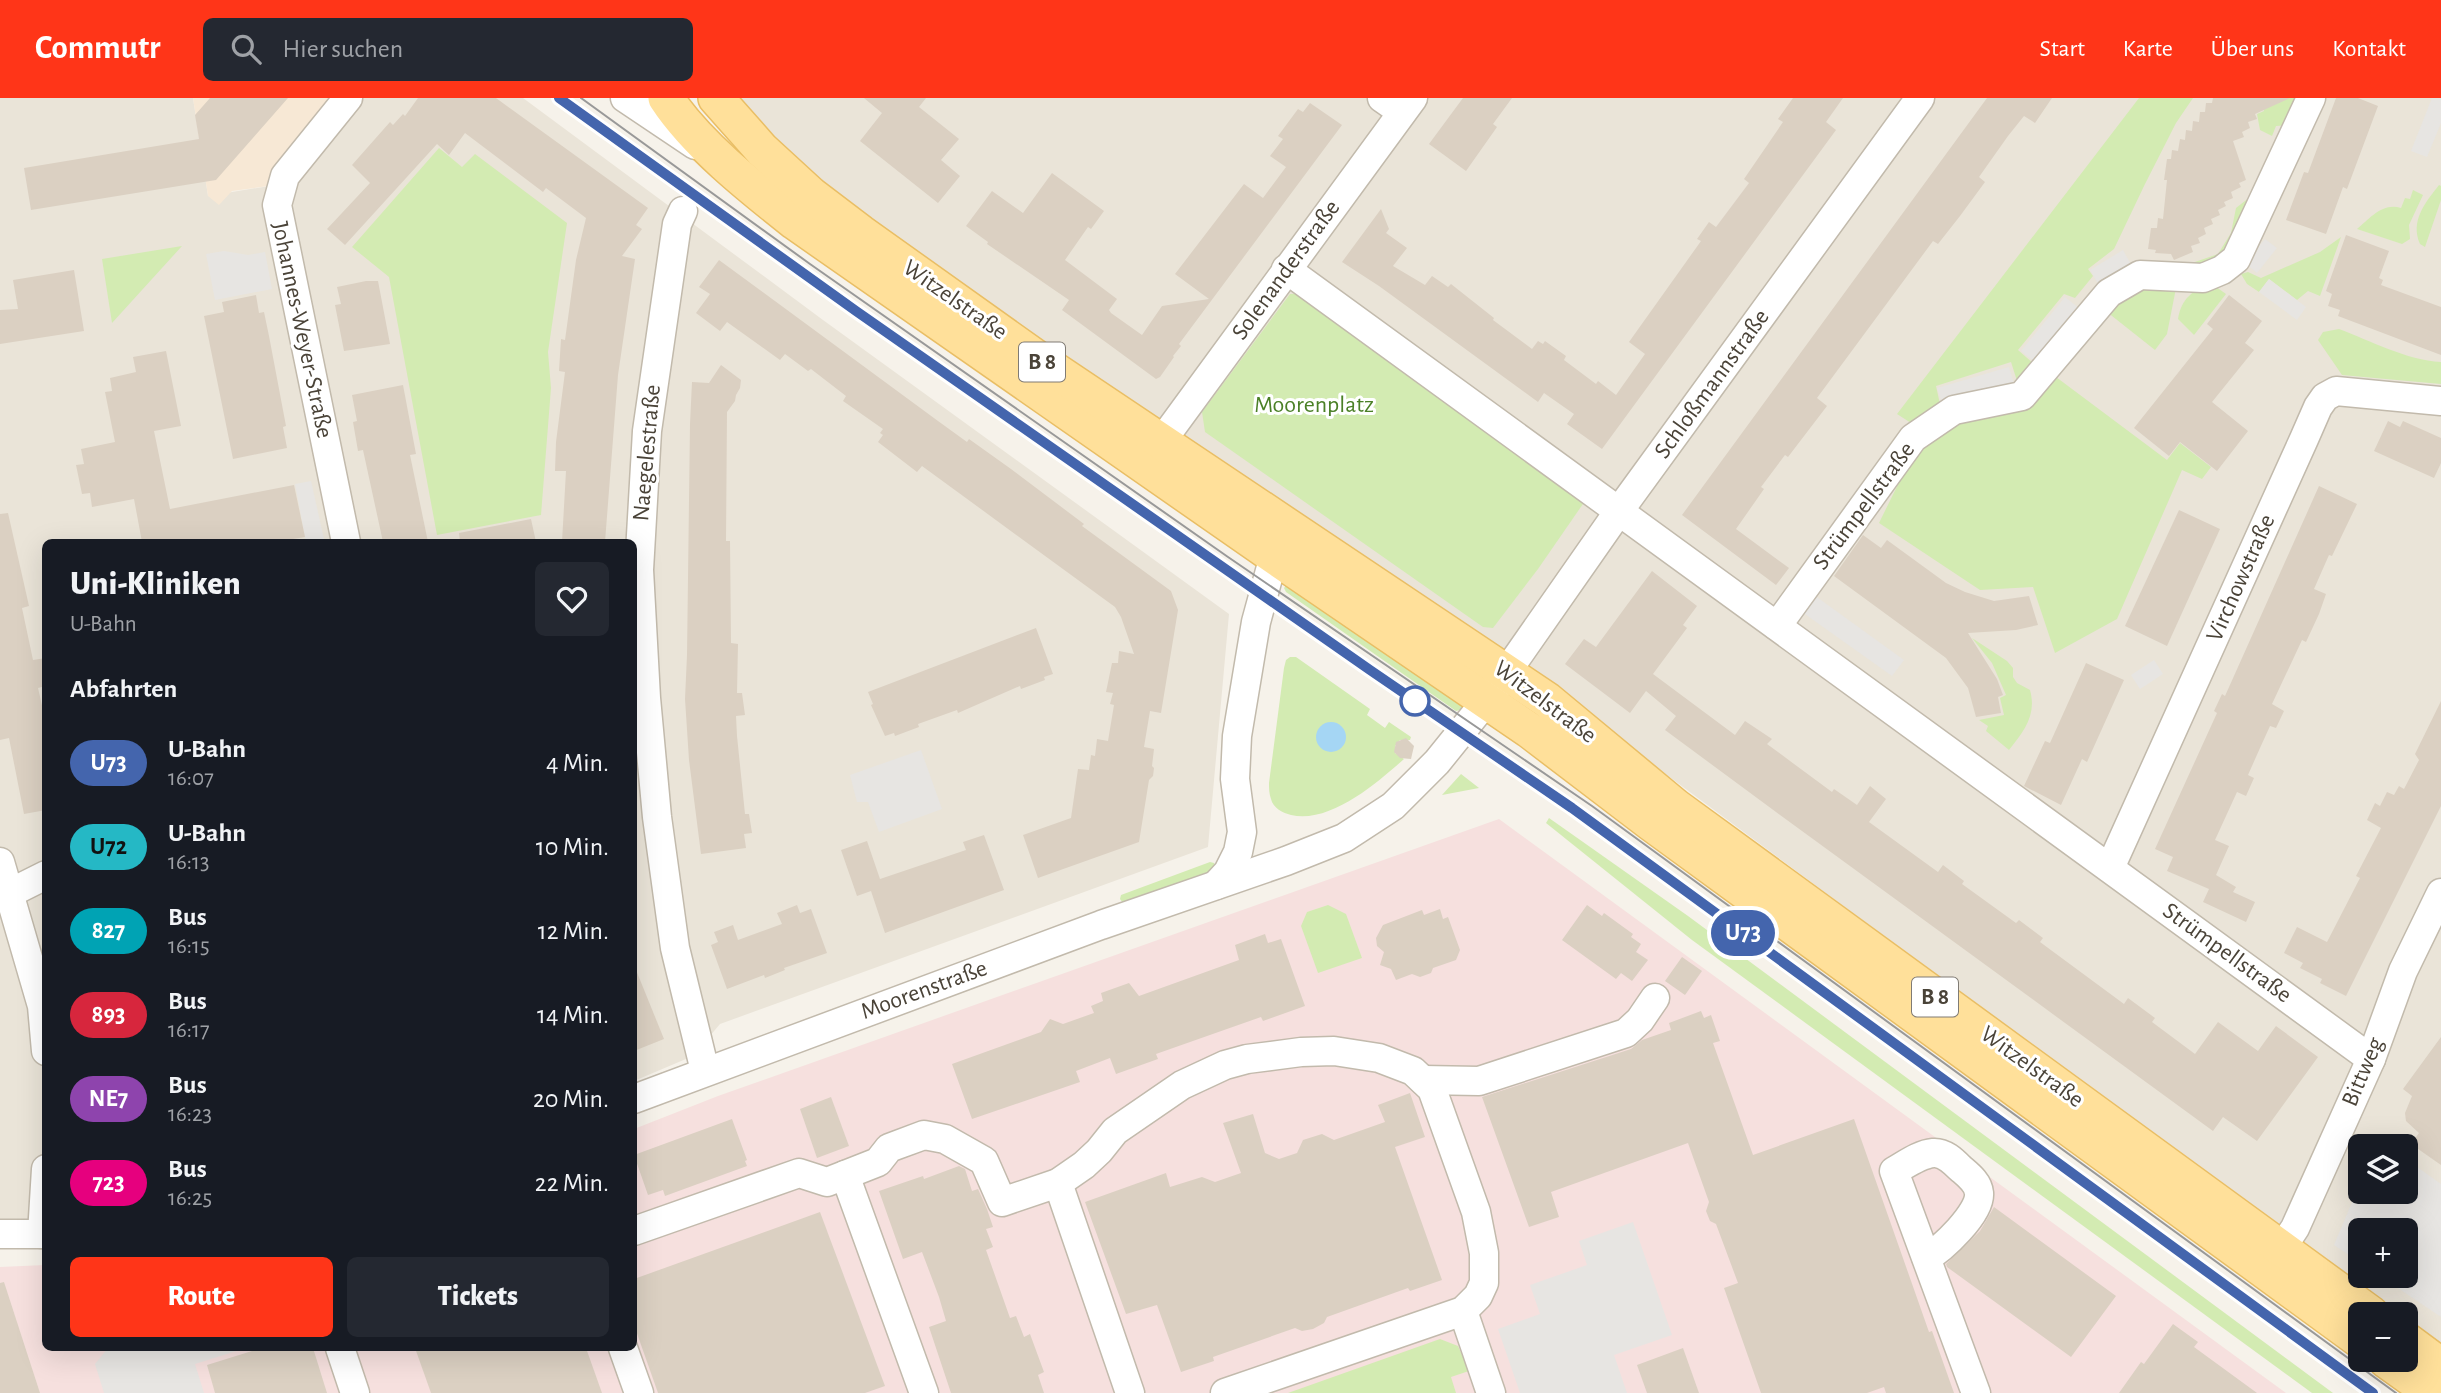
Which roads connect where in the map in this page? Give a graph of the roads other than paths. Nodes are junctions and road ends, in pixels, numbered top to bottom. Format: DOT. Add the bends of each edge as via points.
graph roads {
  1 [pos="348,98"];
  2 [pos="625,98"];
  3 [pos="716,98"];
  4 [pos="1920,98"];
  5 [pos="2311,98"];
  6 [pos="1399,103"];
  7 [pos="670,104"];
  8 [pos="724,163"];
  9 [pos="683,211"];
  10 [pos="1286,269"];
  11 [pos="2441,401"];
  12 [pos="1161,442"];
  13 [pos="1619,511"];
  14 [pos="345,539"];
  15 [pos="1321,549"];
  16 [pos="1274,556"];
  17 [pos="637,558"];
  18 [pos="637,584"];
  19 [pos="1777,626"];
  20 [pos="1496,685"];
  21 [pos="1242,832"];
  22 [pos="1286,861"];
  23 [pos="0,862"];
  24 [pos="2110,868"];
  25 [pos="42,877"];
  26 [pos="1216,885"];
  27 [pos="10,893"];
  28 [pos="2441,893"];
  29 [pos="1655,998"];
  30 [pos="42,1006"];
  31 [pos="2371,1059"];
  32 [pos="705,1071"];
  33 [pos="1423,1080"];
  34 [pos="637,1097"];
  35 [pos="845,1175"];
  36 [pos="1058,1183"];
  37 [pos="637,1230"];
  38 [pos="0,1234"];
  39 [pos="42,1234"];
  40 [pos="2281,1249"];
  41 [pos="1926,1258"];
  42 [pos="2354,1302"];
  43 [pos="1463,1311"];
  44 [pos="2348,1332"];
  45 [pos="2418,1349"];
  46 [pos="341,1351"];
  47 [pos="624,1351"];
  48 [pos="2441,1366"];
  49 [pos="2403,1372"];
  50 [pos="355,1393"];
  51 [pos="639,1393"];
  52 [pos="924,1393"];
  53 [pos="1130,1393"];
  54 [pos="1225,1393"];
  55 [pos="1491,1393"];
  56 [pos="1976,1393"];
  57 [pos="2432,1393"];
  1 -- 14 [label="street, Johannes-Weyer-Straße" via="285,176 277,205"];
  2 -- 8 [label="street, Witzelstraße"];
  3 -- 12 [label="main road, Witzelstraße / B 8" via="762,150 811,195"];
  4 -- 13 [label="street, Schloßmannstraße"];
  5 -- 19 [label="street, Strümpellstraße" via="2236,258 2203,278 2140,275 2109,293 2083,331 2022,396 1954,410 1913,438"];
  6 -- 10 [label="street, Solenanderstraße"];
  7 -- 8 [label="main road, Witzelstraße / B 8"];
  8 -- 16 [label="main road, Witzelstraße / B 8" via="795,222"];
  9 -- 17 [label="street, Naegelestraße" via="677,224 651,395"];
  10 -- 12 [label="street, Solenanderstraße"];
  10 -- 13 [label="street"];
  11 -- 24 [label="street, Virchowstraße" via="2336,391 2325,397"];
  12 -- 15 [label="main road, Witzelstraße / B 8"];
  13 -- 19 [label="street, Strümpellstraße"];
  13 -- 20 [label="street, Schloßmannstraße"];
  15 -- 16 [label="street" via="1305,557 1291,548"];
  15 -- 20 [label="main road, Witzelstraße / B 8"];
  16 -- 20 [label="main road, Witzelstraße / B 8"];
  16 -- 21 [label="street" via="1256,622 1237,736 1235,779"];
  18 -- 32 [label="street, Naegelestraße" via="657,817 675,948"];
  19 -- 24 [label="street, Strümpellstraße"];
  20 -- 22 [label="street, Moorenstraße" via="1437,762 1393,806 1350,834"];
  20 -- 40 [label="main road, Witzelstraße / B 8" via="1566,715 1676,807"];
  20 -- 44 [label="main road, Witzelstraße / B 8" via="1582,769 1651,823"];
  21 -- 22 [label="street" via="1260,851"];
  21 -- 26 [label="street" via="1238,852"];
  22 -- 26 [label="street, Moorenstraße"];
  23 -- 27 [label="street"];
  24 -- 31 [label="street, Strümpellstraße"];
  25 -- 27 [label="street"];
  26 -- 32 [label="street, Moorenstraße"];
  27 -- 30 [label="street"];
  28 -- 31 [label="street, Bittweg" via="2403,971"];
  29 -- 33 [label="street" via="1626,1032 1479,1081"];
  31 -- 40 [label="street, Bittweg" via="2295,1228"];
  32 -- 34 [label="street, Moorenstraße"];
  33 -- 36 [label="street" via="1380,1058 1334,1051 1225,1065 1182,1085 1115,1131 1084,1165"];
  33 -- 43 [label="street" via="1432,1089 1476,1212 1484,1254 1483,1283"];
  35 -- 36 [label="street" via="878,1162 889,1148 923,1135 946,1139 984,1161 1002,1202"];
  35 -- 37 [label="street" via="827,1182 799,1173"];
  35 -- 52 [label="street"];
  36 -- 53 [label="street"];
  38 -- 39 [label="street"];
  40 -- 42 [label="main road, Witzelstraße / B 8"];
  41 -- 56 [label="street"];
  43 -- 54 [label="street"];
  43 -- 55 [label="street"];
  45 -- 48 [label="main road"];
  46 -- 50 [label="street"];
  47 -- 51 [label="street"];
  49 -- 57 [label="main road"];
}
